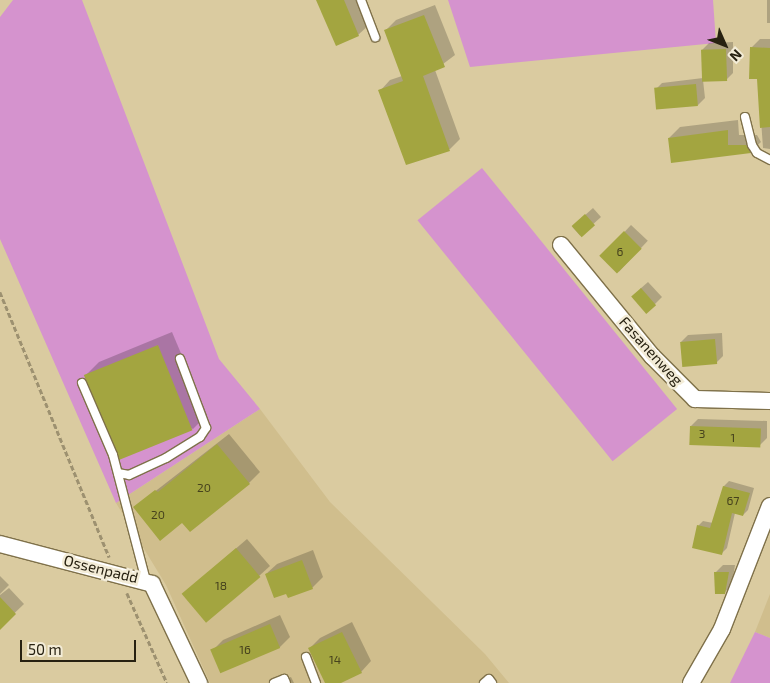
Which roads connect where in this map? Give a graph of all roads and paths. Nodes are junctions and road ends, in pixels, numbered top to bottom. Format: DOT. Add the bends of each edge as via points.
graph roads {
  1 [pos="361,0"];
  2 [pos="375,37"];
  3 [pos="745,117"];
  4 [pos="770,160"];
  5 [pos="561,245"];
  6 [pos="0,292"];
  7 [pos="180,359"];
  8 [pos="82,383"];
  9 [pos="770,401"];
  10 [pos="118,472"];
  11 [pos="770,506"];
  12 [pos="0,544"];
  13 [pos="116,573"];
  14 [pos="146,581"];
  15 [pos="306,657"];
  16 [pos="167,683"];
  17 [pos="199,683"];
  18 [pos="274,683"];
  19 [pos="286,683"];
  20 [pos="316,683"];
  21 [pos="484,683"];
  22 [pos="492,683"];
  23 [pos="691,683"];
  1 -- 2 [label="lane"];
  3 -- 4 [label="lane" via="757,153"];
  5 -- 9 [label="street, Fasanenweg" via="652,356 695,399"];
  6 -- 13 [label="path"];
  7 -- 10 [label="lane" via="206,428 200,437 166,458 129,475"];
  8 -- 10 [label="lane"];
  10 -- 14 [label="lane"];
  11 -- 23 [label="street" via="722,629"];
  12 -- 13 [label="street, Ossenpadd"];
  13 -- 14 [label="street, Ossenpadd"];
  13 -- 16 [label="path"];
  14 -- 17 [label="street, Ossenpadd" via="159,594"];
  15 -- 20 [label="lane"];
  18 -- 19 [label="lane" via="284,679"];
  21 -- 22 [label="lane" via="489,679"];
}
